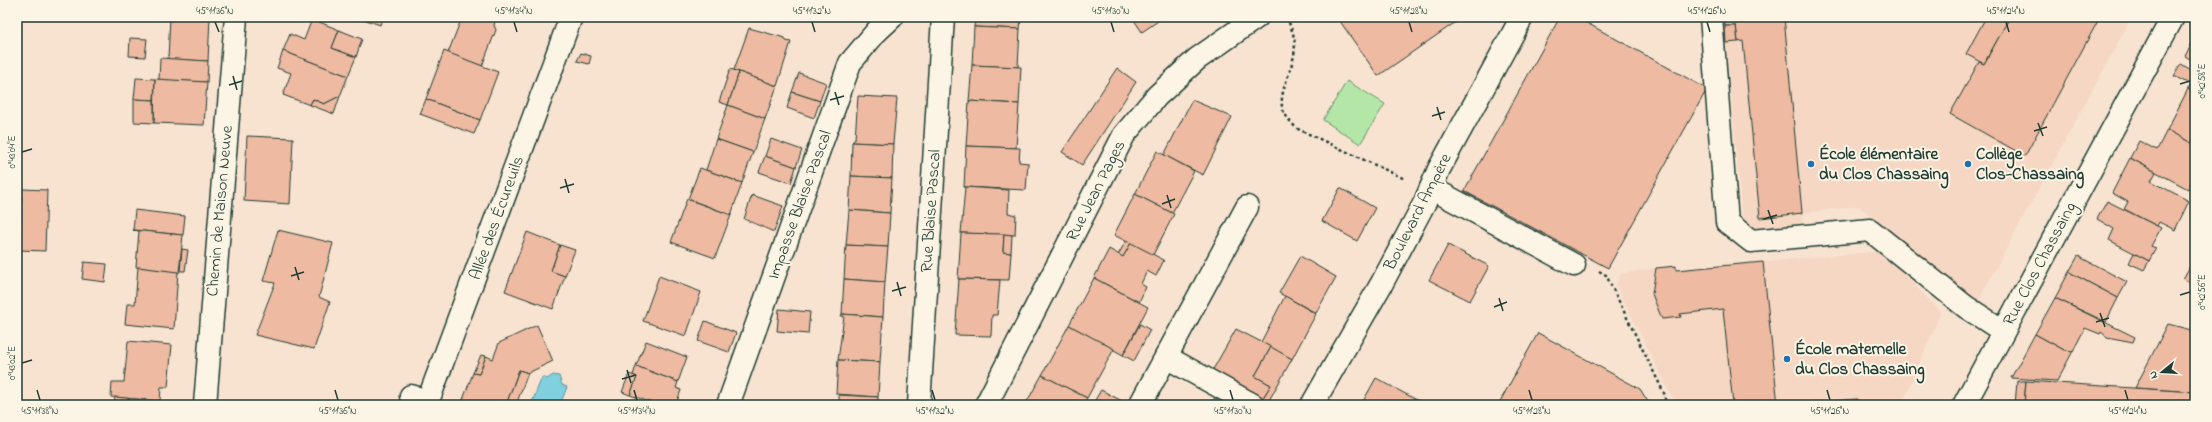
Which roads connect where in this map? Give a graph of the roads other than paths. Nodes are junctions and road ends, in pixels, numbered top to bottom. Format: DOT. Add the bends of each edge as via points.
graph roads {
  1 [pos="236,17"];
  2 [pos="571,17"];
  3 [pos="892,17"];
  4 [pos="943,17"];
  5 [pos="1257,17"];
  6 [pos="1522,17"];
  7 [pos="1711,17"];
  8 [pos="2173,17"];
  9 [pos="1428,195"];
  10 [pos="1247,207"];
  11 [pos="1574,265"];
  12 [pos="2003,331"];
  13 [pos="1166,357"];
  14 [pos="411,396"];
  15 [pos="205,405"];
  16 [pos="728,405"];
  17 [pos="919,405"];
  18 [pos="986,405"];
  19 [pos="1140,405"];
  20 [pos="1253,405"];
  21 [pos="1312,405"];
  22 [pos="1964,405"];
  1 -- 15 [label="street, Chemin de Maison Neuve"];
  2 -- 14 [label="street, Allée des Écureuils" via="428,401"];
  3 -- 16 [label="street, Impasse Blaise Pascal" via="850,63"];
  4 -- 17 [label="street, Rue Blaise Pascal"];
  5 -- 18 [label="street, Rue Jean Pages" via="1198,59 1156,96 1124,135"];
  6 -- 9 [label="street, Boulevard Ampère" via="1439,169"];
  7 -- 12 [label="street" via="1728,222 1751,241 1870,230 1966,307"];
  8 -- 12 [label="street, Rue Clos Chassaing"];
  9 -- 11 [label="street"];
  9 -- 21 [label="street, Boulevard Ampère" via="1382,283"];
  10 -- 13 [label="street"];
  12 -- 22 [label="street, Rue Clos Chassaing"];
  13 -- 19 [label="street"];
  13 -- 20 [label="street"];
}
